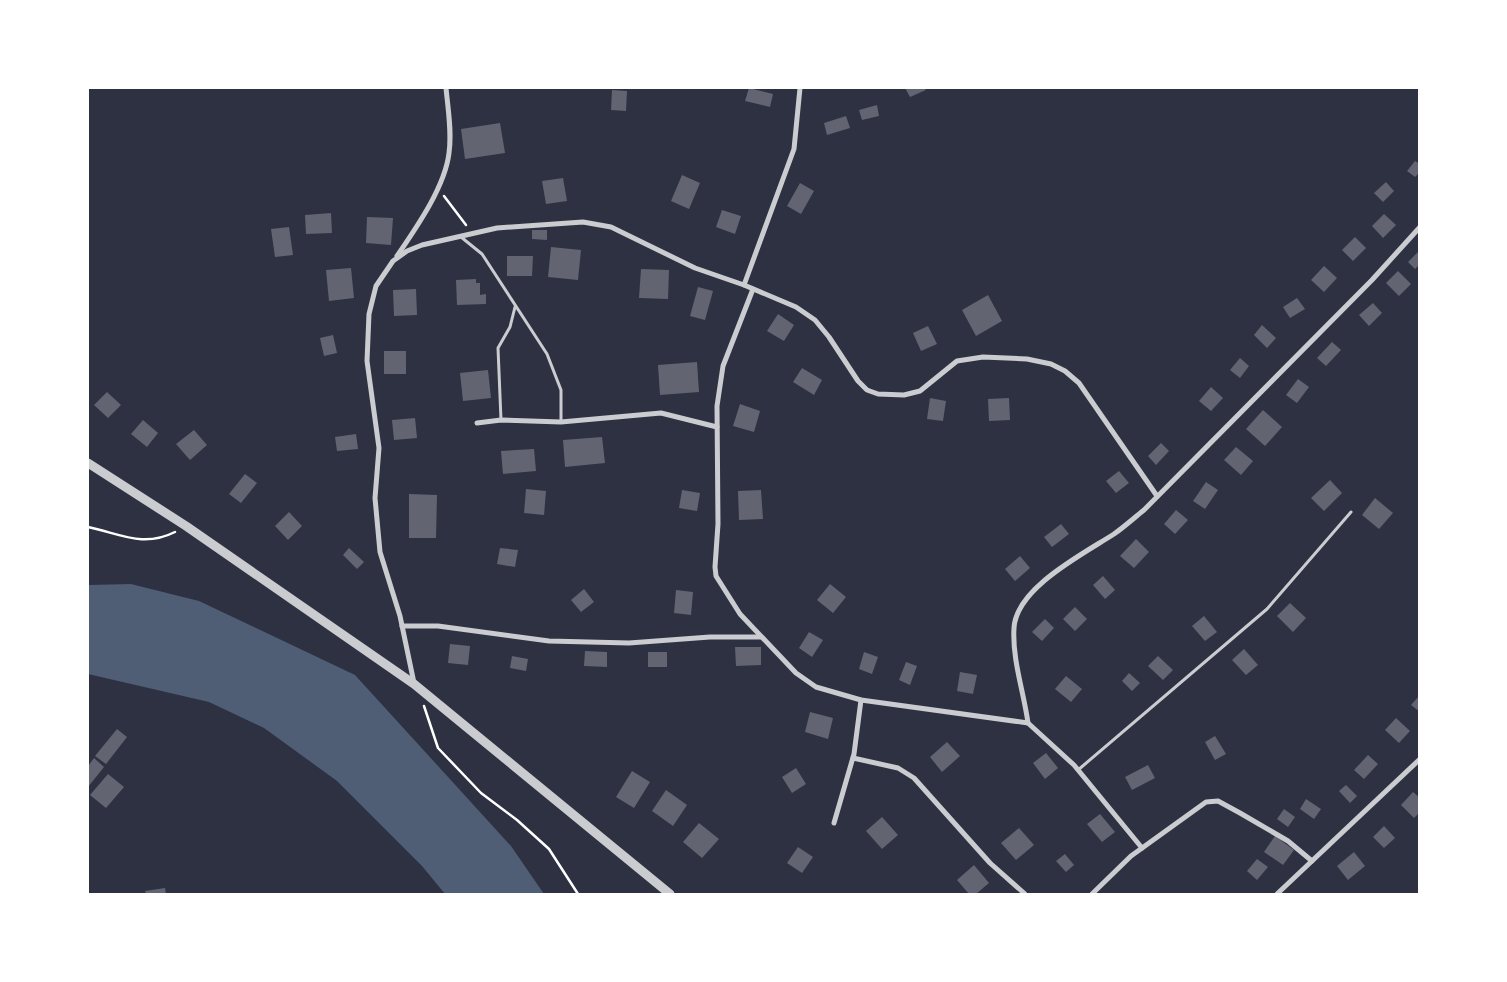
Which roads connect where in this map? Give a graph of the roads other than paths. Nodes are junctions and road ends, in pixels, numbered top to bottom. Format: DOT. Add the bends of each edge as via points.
graph roads {
  1 [pos="446,88"];
  2 [pos="800,88"];
  3 [pos="1420,227"];
  4 [pos="461,237"];
  5 [pos="393,261"];
  6 [pos="744,285"];
  7 [pos="753,289"];
  8 [pos="516,306"];
  9 [pos="502,420"];
  10 [pos="560,422"];
  11 [pos="477,423"];
  12 [pos="717,427"];
  13 [pos="88,463"];
  14 [pos="1157,496"];
  15 [pos="1351,512"];
  16 [pos="402,626"];
  17 [pos="760,637"];
  18 [pos="414,684"];
  19 [pos="861,700"];
  20 [pos="1028,723"];
  21 [pos="853,758"];
  22 [pos="1420,759"];
  23 [pos="1078,770"];
  24 [pos="834,823"];
  25 [pos="1142,848"];
  26 [pos="1312,861"];
  27 [pos="670,894"];
  28 [pos="1026,894"];
  29 [pos="1092,894"];
  30 [pos="1277,894"];
  1 -- 5 [label="street" via="450,139 445,170"];
  2 -- 6 [label="street" via="794,149"];
  3 -- 14 [label="street" via="1372,280"];
  4 -- 5 [label="street" via="422,245"];
  4 -- 6 [label="street" via="497,228 574,223 611,227 695,268"];
  4 -- 8 [label="lane" via="482,254"];
  5 -- 16 [label="street" via="376,286 369,314 366,361 379,448 375,498 380,552"];
  6 -- 7 [label="street"];
  7 -- 12 [label="street" via="723,366"];
  7 -- 14 [label="street" via="796,307 815,320 858,381 867,390 878,394 904,395 920,391 957,362 968,358 1028,359 1065,371 1079,383"];
  8 -- 9 [label="lane" via="510,327 498,348"];
  8 -- 10 [label="lane" via="556,374 560,390"];
  9 -- 10 [label="street"];
  9 -- 11 [label="street"];
  10 -- 12 [label="street" via="661,413"];
  12 -- 17 [label="street" via="716,576 740,614"];
  13 -- 18 [label="street" via="186,526"];
  14 -- 20 [label="street" via="1116,532 1046,580 1021,607 1016,617 1014,638"];
  15 -- 23 [label="lane" via="1267,608"];
  16 -- 17 [label="street" via="438,626 549,641 629,643"];
  16 -- 18 [label="street"];
  17 -- 19 [label="street" via="796,673 816,686"];
  18 -- 27 [label="street"];
  19 -- 20 [label="street"];
  19 -- 21 [label="street"];
  20 -- 23 [label="street"];
  21 -- 24 [label="street"];
  21 -- 28 [label="street" via="898,768 914,778 990,863"];
  22 -- 26 [label="street"];
  23 -- 25 [label="street"];
  25 -- 26 [label="street" via="1200,805 1218,801 1288,841"];
  25 -- 29 [label="street"];
  26 -- 30 [label="street"];
}
